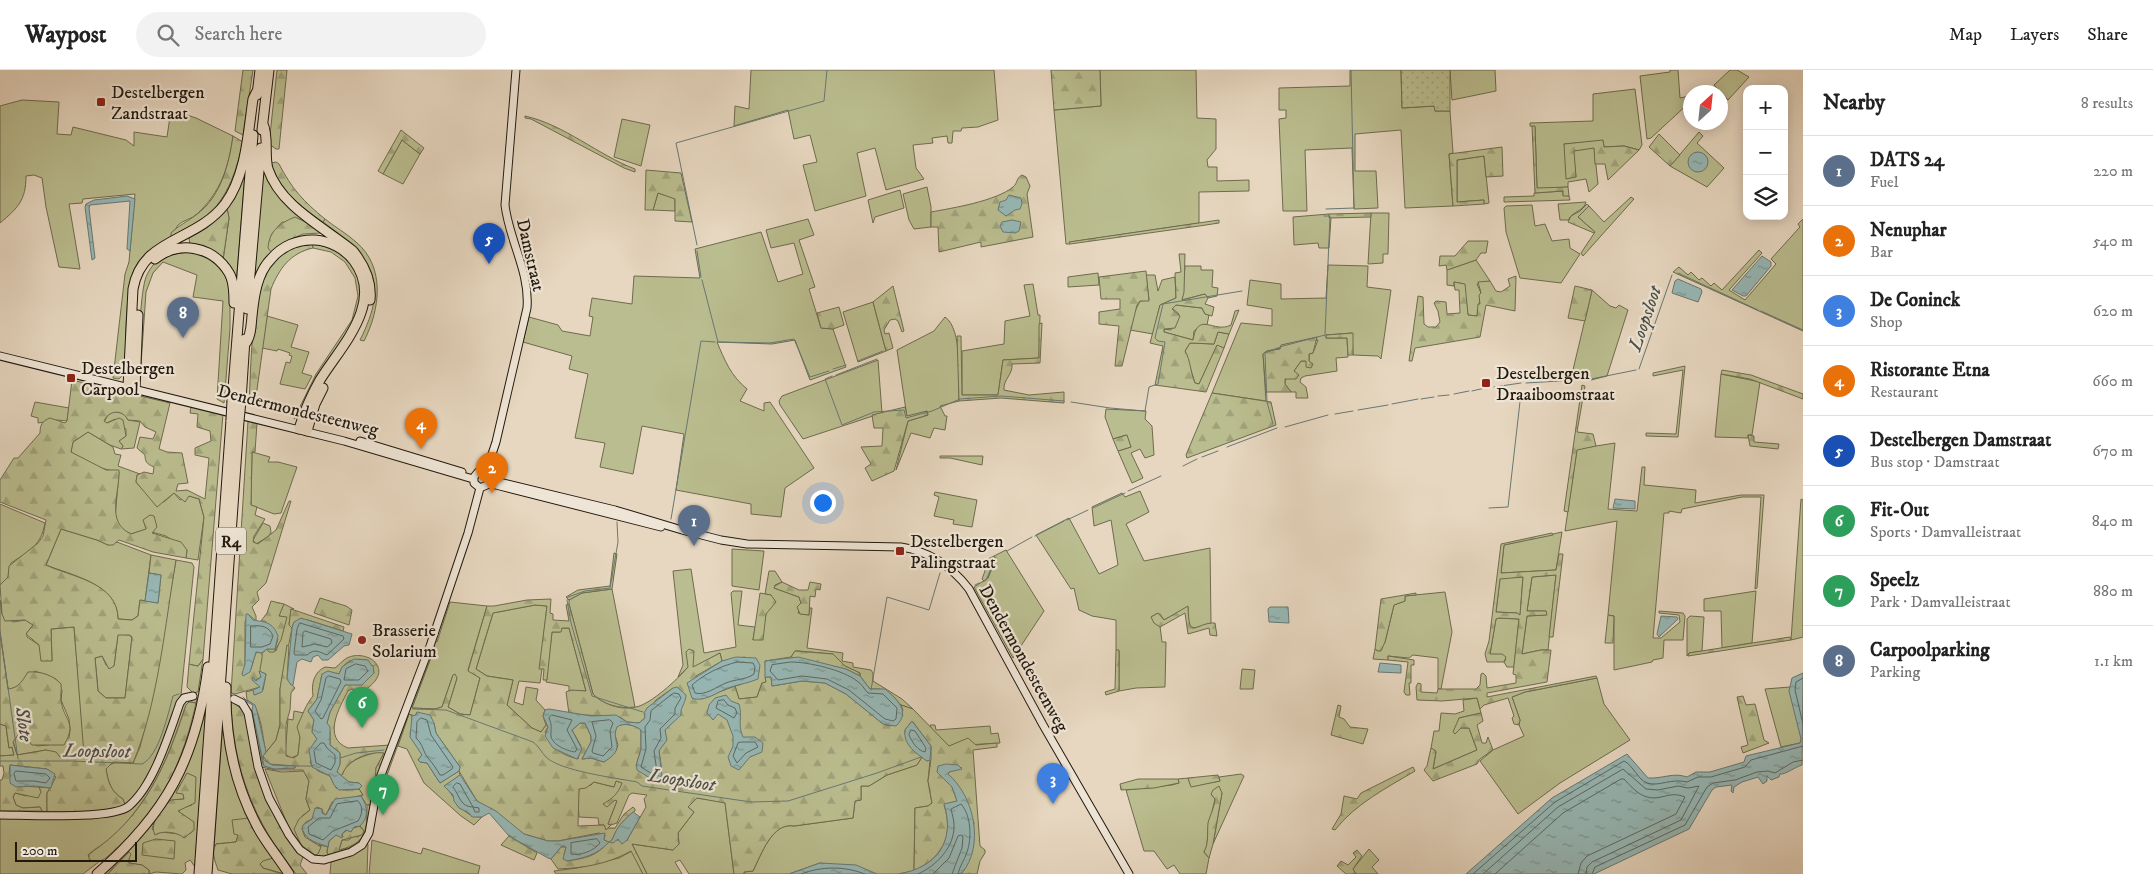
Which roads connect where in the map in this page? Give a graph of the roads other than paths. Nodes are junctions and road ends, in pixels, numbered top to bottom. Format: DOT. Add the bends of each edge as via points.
graph roads {
  1 [pos="260,70"];
  2 [pos="268,70"];
  3 [pos="516,70"];
  4 [pos="256,151"];
  5 [pos="236,334"];
  6 [pos="245,344"];
  7 [pos="0,356"];
  8 [pos="132,387"];
  9 [pos="236,401"];
  10 [pos="235,421"];
  11 [pos="304,428"];
  12 [pos="486,472"];
  13 [pos="474,477"];
  14 [pos="490,482"];
  15 [pos="480,488"];
  16 [pos="215,640"];
  17 [pos="222,660"];
  18 [pos="193,696"];
  19 [pos="234,700"];
  20 [pos="0,815"];
  21 [pos="122,850"];
  22 [pos="289,873"];
  23 [pos="90,874"];
  24 [pos="97,874"];
  25 [pos="198,874"];
  26 [pos="207,874"];
  27 [pos="1129,874"];
  1 -- 4 [label="highway, R4" via="258,90 253,98 251,132"];
  2 -- 4 [label="highway" via="262,124 266,130"];
  3 -- 12 [label="main road, Damstraat" via="505,205 525,276 528,300"];
  4 -- 5 [label="highway, R4"];
  4 -- 6 [label="highway, R4"];
  4 -- 8 [label="highway" via="216,215 200,228 157,250 140,268 133,289"];
  4 -- 11 [label="highway" via="293,206 353,251 366,270 370,285 366,318 322,389"];
  5 -- 8 [label="highway" via="232,282 224,267 199,249 175,249 160,254 142,277 139,290"];
  5 -- 9 [label="highway, R4"];
  6 -- 9 [label="highway, R4"];
  6 -- 11 [label="highway" via="249,339 260,276 273,256 288,245 313,240 332,244 350,256 363,280 365,294 361,314 314,392"];
  7 -- 8 [label="main road, Dendermondesteenweg"];
  8 -- 11 [label="main road, Dendermondesteenweg"];
  9 -- 10 [label="highway, R4, bridge"];
  10 -- 16 [label="highway, R4"];
  10 -- 17 [label="highway, R4"];
  11 -- 13 [label="main road, Dendermondesteenweg" via="378,446"];
  12 -- 13 [label="main road" via="478,472"];
  12 -- 14 [label="main road"];
  13 -- 15 [label="main road" via="476,486"];
  14 -- 15 [label="main road"];
  14 -- 27 [label="main road, Dendermondesteenweg" via="615,510 721,540 747,544 911,548 947,566 969,589"];
  15 -- 19 [label="main road" via="432,638 378,783 368,837 359,847 324,860 313,859 300,850 269,798 258,767 248,712 242,703"];
  16 -- 21 [label="highway" via="198,723 177,779 143,829"];
  16 -- 25 [label="highway, R4"];
  17 -- 22 [label="highway" via="226,665 225,710 229,746 236,771 256,825"];
  17 -- 26 [label="highway, R4"];
  18 -- 20 [label="main road" via="184,698 180,704 164,751 130,806 124,810 103,814"];
  21 -- 23 [label="highway"];
  21 -- 24 [label="highway"];
}
